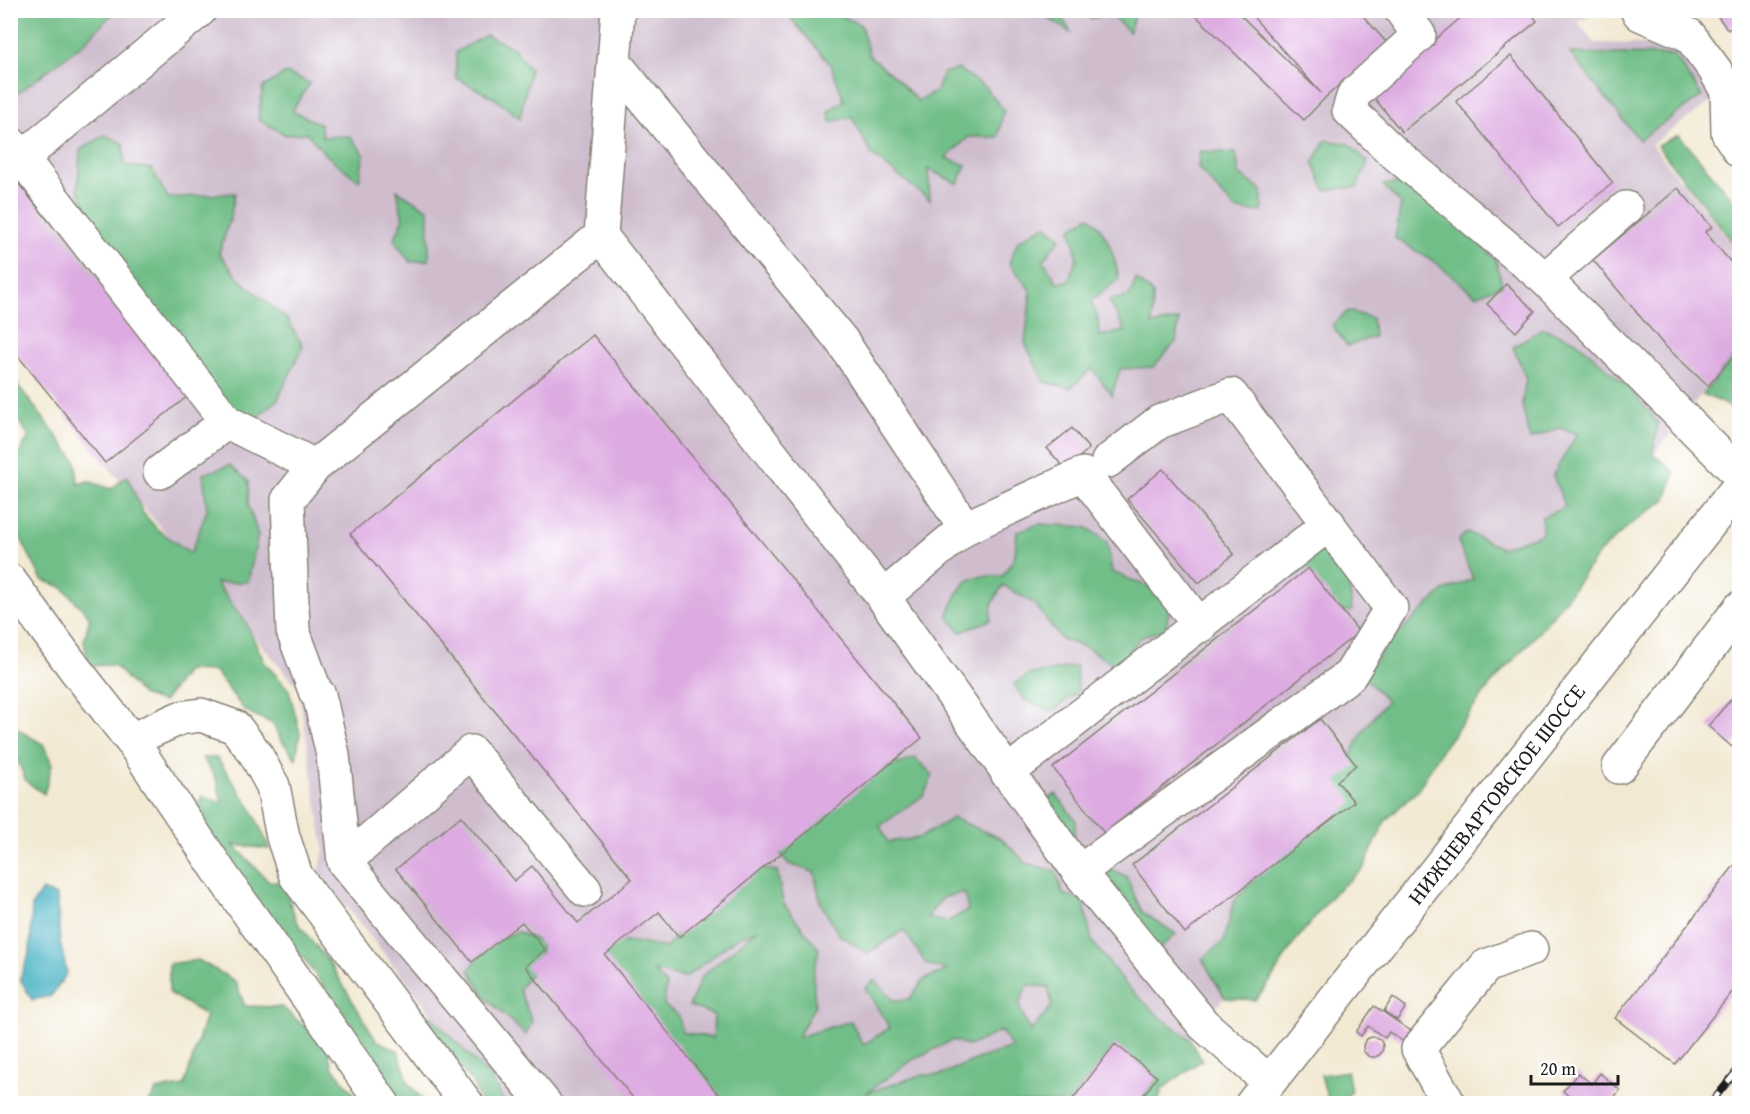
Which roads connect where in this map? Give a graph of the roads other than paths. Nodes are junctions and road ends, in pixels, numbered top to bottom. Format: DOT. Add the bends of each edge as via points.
graph roads {
  1 [pos="200,10"];
  2 [pos="618,10"];
  3 [pos="1401,10"];
  4 [pos="1637,10"];
  5 [pos="614,62"];
  6 [pos="16,151"];
  7 [pos="1740,151"];
  8 [pos="1626,208"];
  9 [pos="601,236"];
  10 [pos="1545,279"];
  11 [pos="227,422"];
  12 [pos="1108,461"];
  13 [pos="315,466"];
  14 [pos="160,472"];
  15 [pos="1740,476"];
  16 [pos="1740,485"];
  17 [pos="1329,524"];
  18 [pos="965,528"];
  19 [pos="10,581"];
  20 [pos="883,597"];
  21 [pos="1740,608"];
  22 [pos="1200,626"];
  23 [pos="131,740"];
  24 [pos="1619,767"];
  25 [pos="1007,773"];
  26 [pos="344,862"];
  27 [pos="1079,872"];
  28 [pos="585,890"];
  29 [pos="1531,949"];
  30 [pos="1261,1093"];
  31 [pos="383,1104"];
  32 [pos="467,1104"];
  33 [pos="545,1104"];
  34 [pos="1449,1104"];
  1 -- 6 [label="street"];
  2 -- 5 [label="street"];
  3 -- 10 [label="street" via="1419,36 1354,94 1350,110 1392,151"];
  4 -- 7 [label="street" via="1689,35 1715,70 1727,91 1728,133"];
  5 -- 9 [label="street"];
  5 -- 18 [label="street" via="842,341"];
  6 -- 11 [label="street"];
  8 -- 10 [label="street"];
  9 -- 13 [label="street"];
  9 -- 20 [label="street"];
  10 -- 15 [label="street"];
  11 -- 13 [label="street"];
  11 -- 14 [label="street"];
  12 -- 17 [label="street" via="1160,422 1231,395"];
  13 -- 26 [label="street" via="288,500 293,631 319,694 333,755"];
  16 -- 30 [label="street, НИЖНЕВАРТОВСКОЕ ШОССЕ"];
  17 -- 22 [label="street"];
  17 -- 27 [label="street" via="1391,608 1350,675"];
  18 -- 20 [label="street"];
  18 -- 22 [label="street" via="1083,474"];
  19 -- 23 [label="street"];
  20 -- 25 [label="street"];
  21 -- 24 [label="street"];
  22 -- 25 [label="street"];
  23 -- 31 [label="street"];
  23 -- 32 [label="street" via="180,718 201,715 235,727 273,786 296,876"];
  25 -- 27 [label="street"];
  26 -- 28 [label="street" via="471,752"];
  26 -- 33 [label="street"];
  27 -- 30 [label="street"];
  29 -- 34 [label="street" via="1486,966 1418,1049"];
}
